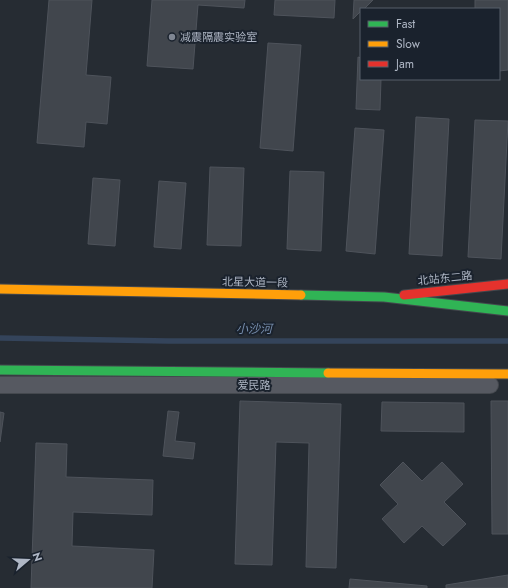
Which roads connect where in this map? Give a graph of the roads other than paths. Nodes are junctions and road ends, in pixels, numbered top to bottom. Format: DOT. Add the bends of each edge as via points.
graph roads {
  1 [pos="508,284"];
  2 [pos="0,289"];
  3 [pos="384,297"];
  4 [pos="508,311"];
  5 [pos="0,370"];
  6 [pos="508,374"];
  7 [pos="508,384"];
  8 [pos="0,385"];
  1 -- 3 [label="main road, 北站东二路"];
  2 -- 3 [label="main road, 北星大道一段"];
  3 -- 4 [label="main road, 北星大道一段"];
  5 -- 6 [label="main road"];
  7 -- 8 [label="street, 爱民路"];
}
